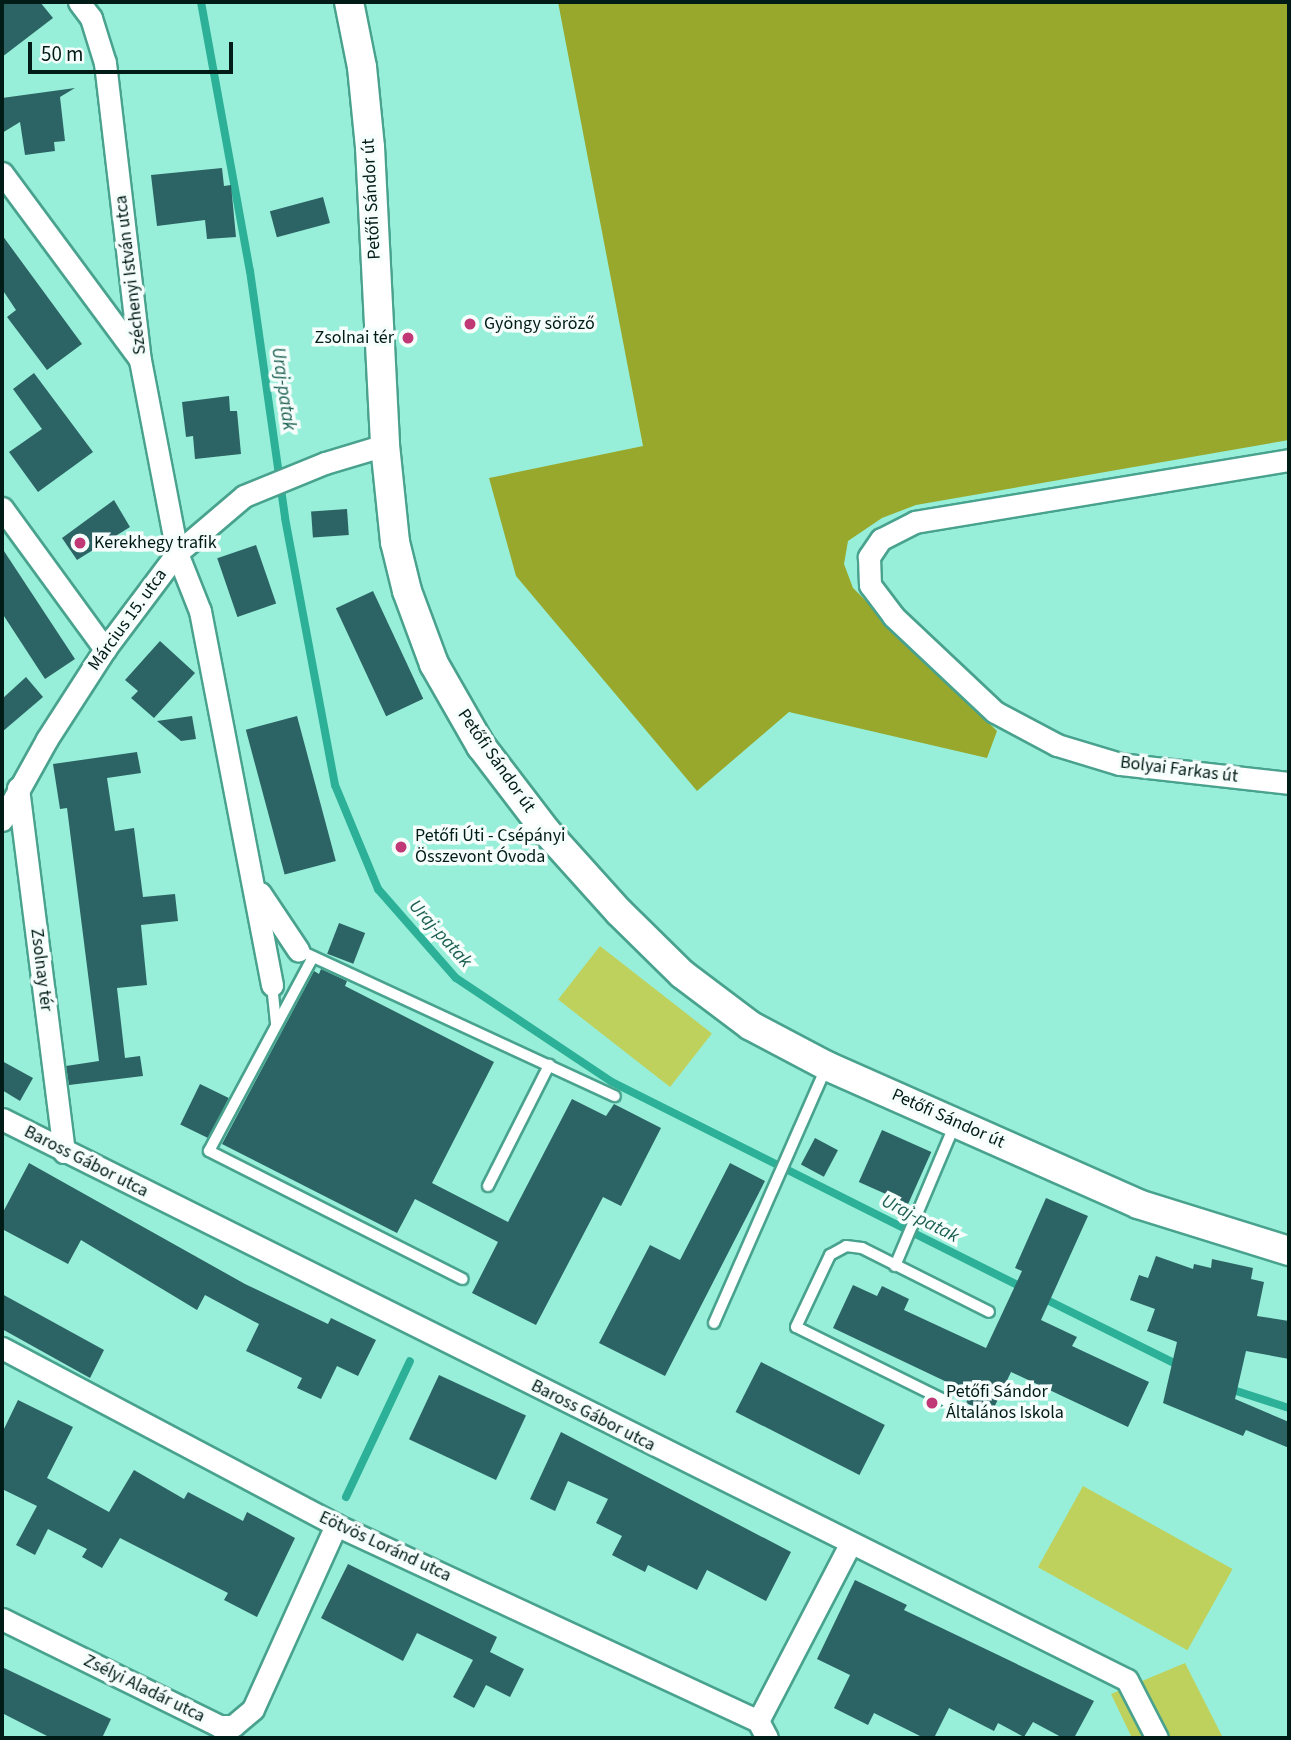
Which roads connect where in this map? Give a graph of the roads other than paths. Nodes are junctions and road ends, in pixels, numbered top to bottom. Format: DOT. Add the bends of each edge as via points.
graph roads {
  1 [pos="79,2"];
  2 [pos="349,2"];
  3 [pos="2,173"];
  4 [pos="140,360"];
  5 [pos="385,445"];
  6 [pos="1289,460"];
  7 [pos="2,508"];
  8 [pos="177,553"];
  9 [pos="105,649"];
  10 [pos="1289,783"];
  11 [pos="18,788"];
  12 [pos="2,820"];
  13 [pos="252,880"];
  14 [pos="306,953"];
  15 [pos="272,985"];
  16 [pos="276,1025"];
  17 [pos="549,1065"];
  18 [pos="827,1066"];
  19 [pos="615,1096"];
  20 [pos="2,1119"];
  21 [pos="956,1121"];
  22 [pos="64,1152"];
  23 [pos="488,1186"];
  24 [pos="1289,1251"];
  25 [pos="895,1266"];
  26 [pos="462,1279"];
  27 [pos="989,1312"];
  28 [pos="714,1323"];
  29 [pos="2,1348"];
  30 [pos="946,1401"];
  31 [pos="336,1525"];
  32 [pos="849,1544"];
  33 [pos="2,1619"];
  34 [pos="763,1730"];
  35 [pos="1157,1738"];
  1 -- 4 [label="street, Széchenyi István utca" via="91,18 106,63"];
  2 -- 5 [label="street, Petőfi Sándor út" via="362,67 370,147"];
  3 -- 4 [label="street"];
  4 -- 8 [label="street, Széchenyi István utca"];
  5 -- 8 [label="street, Március 15. utca" via="264,487 226,508"];
  5 -- 18 [label="street, Petőfi Sándor út" via="395,542 407,591 435,664 481,746 591,882 682,974 751,1026"];
  6 -- 10 [label="street, Bolyai Farkas út" via="915,522 881,539 869,557 870,585 893,616 995,712 1057,745 1120,764"];
  7 -- 9 [label="street"];
  8 -- 9 [label="street, Március 15. utca"];
  8 -- 13 [label="street, Széchenyi István utca" via="200,611"];
  9 -- 11 [label="street, Március 15. utca"];
  11 -- 12 [label="street, Március 15. utca"];
  11 -- 22 [label="street, Zsolnay tér"];
  13 -- 14 [label="street"];
  13 -- 15 [label="street, Széchenyi István utca"];
  14 -- 16 [label="lane"];
  14 -- 17 [label="lane"];
  15 -- 16 [label="lane"];
  16 -- 26 [label="lane" via="209,1151"];
  17 -- 19 [label="lane"];
  17 -- 23 [label="lane"];
  18 -- 21 [label="street, Petőfi Sándor út"];
  18 -- 28 [label="lane"];
  20 -- 22 [label="street, Baross Gábor utca"];
  21 -- 24 [label="street, Petőfi Sándor út" via="1138,1204"];
  21 -- 25 [label="lane"];
  22 -- 32 [label="street, Baross Gábor utca"];
  25 -- 27 [label="lane"];
  25 -- 30 [label="lane" via="854,1246 834,1250 796,1327"];
  29 -- 31 [label="street, Eötvös Loránd utca"];
  31 -- 33 [label="street, Zsélyi Aladár utca" via="260,1696 243,1721 233,1726 219,1726"];
  31 -- 34 [label="street, Eötvös Loránd utca"];
  32 -- 34 [label="street"];
  32 -- 35 [label="street, Baross Gábor utca" via="1126,1680"];
}
